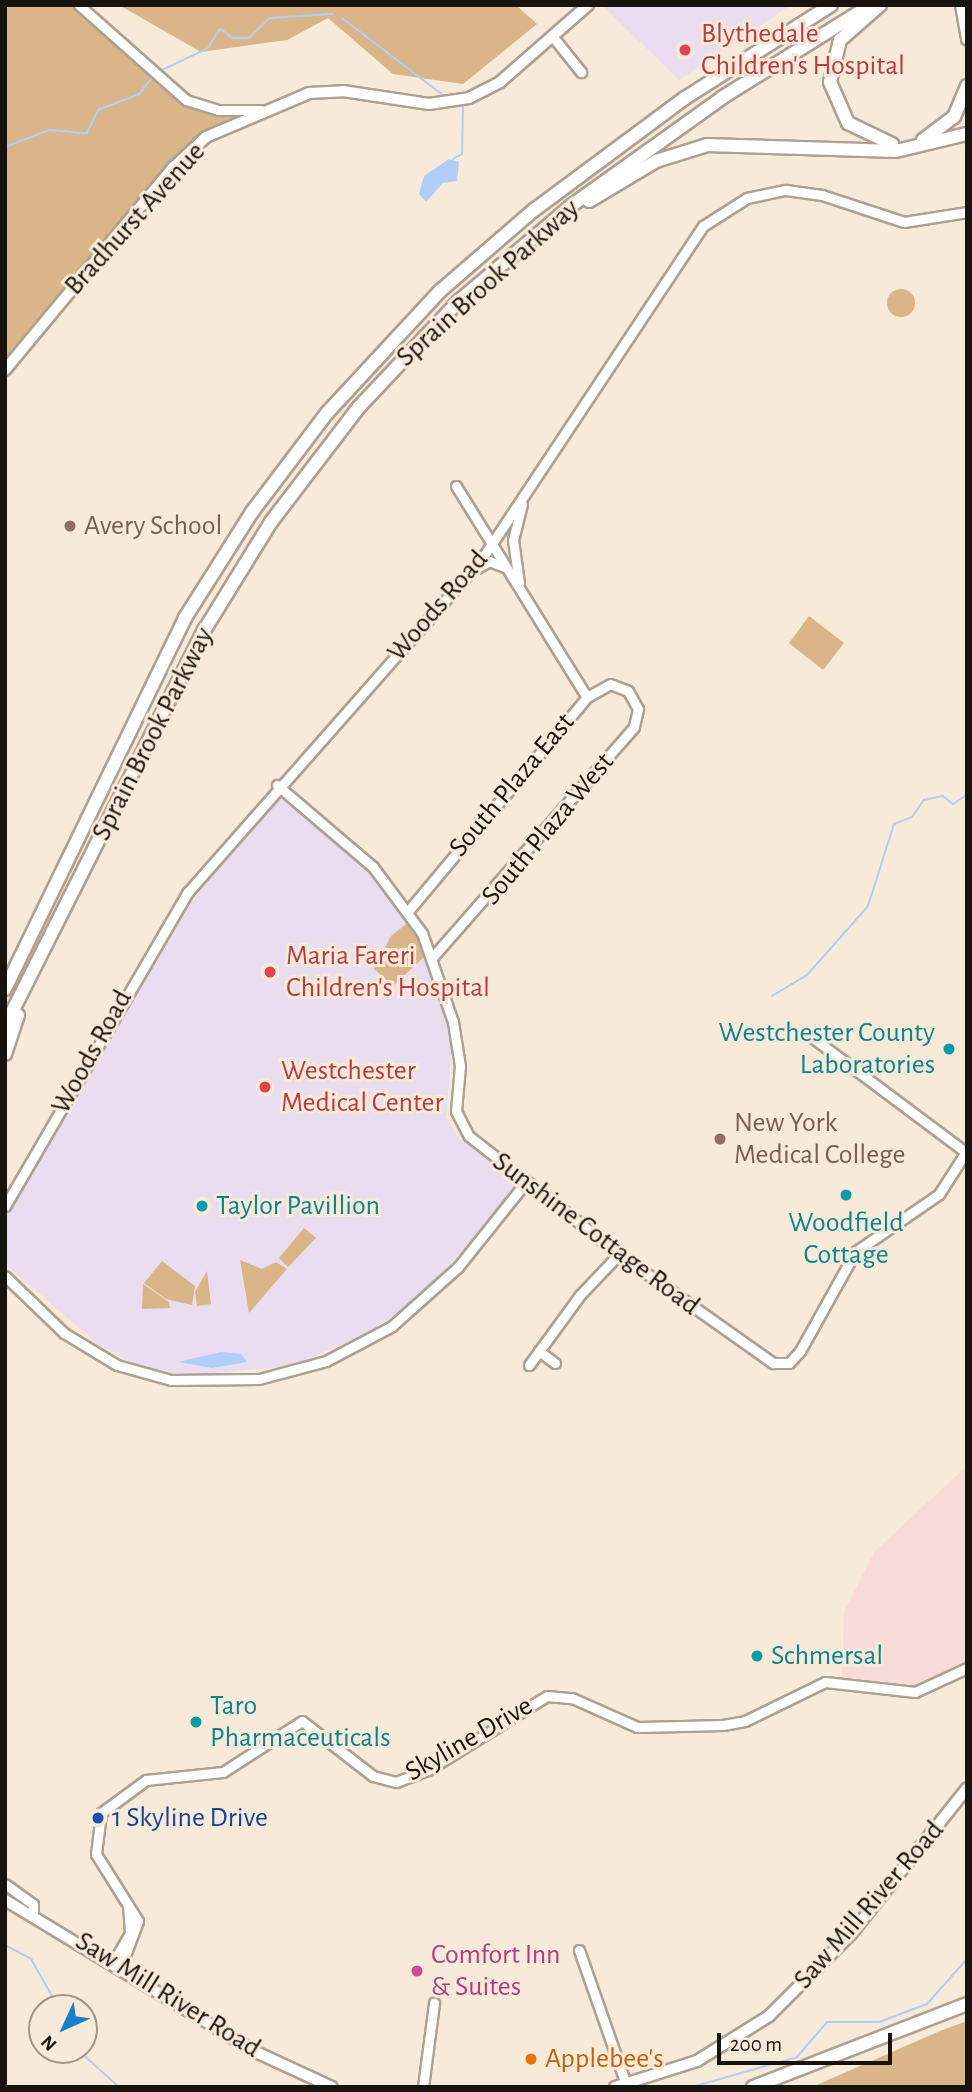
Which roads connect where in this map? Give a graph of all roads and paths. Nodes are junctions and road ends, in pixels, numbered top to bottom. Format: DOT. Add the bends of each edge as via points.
graph roads {
  1 [pos="79,5"];
  2 [pos="588,5"];
  3 [pos="814,5"];
  4 [pos="831,5"];
  5 [pos="871,5"];
  6 [pos="880,5"];
  7 [pos="961,5"];
  8 [pos="554,37"];
  9 [pos="967,39"];
  10 [pos="581,72"];
  11 [pos="702,86"];
  12 [pos="967,86"];
  13 [pos="261,110"];
  14 [pos="967,134"];
  15 [pos="967,212"];
  16 [pos="538,233"];
  17 [pos="5,370"];
  18 [pos="530,485"];
  19 [pos="456,486"];
  20 [pos="491,544"];
  21 [pos="506,568"];
  22 [pos="470,573"];
  23 [pos="523,595"];
  24 [pos="628,691"];
  25 [pos="587,696"];
  26 [pos="277,785"];
  27 [pos="409,910"];
  28 [pos="25,947"];
  29 [pos="433,957"];
  30 [pos="32,974"];
  31 [pos="5,976"];
  32 [pos="5,989"];
  33 [pos="5,1026"];
  34 [pos="813,1038"];
  35 [pos="5,1054"];
  36 [pos="966,1152"];
  37 [pos="525,1183"];
  38 [pos="5,1206"];
  39 [pos="619,1254"];
  40 [pos="5,1276"];
  41 [pos="539,1352"];
  42 [pos="555,1363"];
  43 [pos="529,1365"];
  44 [pos="967,1668"];
  45 [pos="967,1788"];
  46 [pos="5,1884"];
  47 [pos="5,1900"];
  48 [pos="33,1912"];
  49 [pos="579,1950"];
  50 [pos="117,1964"];
  51 [pos="434,2003"];
  52 [pos="967,2004"];
  53 [pos="967,2011"];
  54 [pos="620,2086"];
  55 [pos="332,2087"];
  56 [pos="423,2087"];
  57 [pos="753,2087"];
  58 [pos="774,2087"];
  1 -- 13 [label="street" via="186,100 218,110"];
  2 -- 8 [label="main road, Bradhurst Avenue"];
  3 -- 11 [label="highway"];
  4 -- 11 [label="highway, Sprain Brook Parkway"];
  5 -- 16 [label="highway, Sprain Brook Parkway" via="706,108"];
  6 -- 12 [label="highway" via="848,29 832,59 833,97 854,128 884,143 923,140 954,117"];
  7 -- 9 [label="main road"];
  8 -- 10 [label="street"];
  8 -- 13 [label="main road, Bradhurst Avenue" via="469,98 429,104 328,91"];
  11 -- 28 [label="highway, Sprain Brook Parkway" via="471,262 383,350 303,444 229,546 165,654"];
  13 -- 17 [label="main road, Bradhurst Avenue" via="184,155"];
  14 -- 16 [label="highway" via="904,150 736,142 697,147 648,165"];
  15 -- 18 [label="street, Woods Road" via="904,222 822,195 786,190 728,207 692,239"];
  16 -- 30 [label="highway, Sprain Brook Parkway" via="402,359 277,514 195,648"];
  18 -- 20 [label="street, Woods Road"];
  18 -- 23 [label="street" via="513,540"];
  19 -- 20 [label="street"];
  20 -- 21 [label="street"];
  20 -- 22 [label="street, Woods Road"];
  21 -- 22 [label="street" via="489,561"];
  21 -- 23 [label="street"];
  22 -- 26 [label="street, Woods Road"];
  23 -- 25 [label="street"];
  24 -- 25 [label="street, South Plaza East" via="610,684"];
  24 -- 29 [label="street, South Plaza West" via="639,709 634,727"];
  25 -- 27 [label="street, South Plaza East"];
  26 -- 27 [label="street, Sunshine Cottage Road" via="373,867"];
  26 -- 38 [label="street, Woods Road" via="212,860 147,952"];
  27 -- 29 [label="street, Sunshine Cottage Road"];
  28 -- 31 [label="highway"];
  28 -- 32 [label="highway, Sprain Brook Parkway"];
  29 -- 37 [label="street, Sunshine Cottage Road" via="460,1066 456,1106 462,1126"];
  30 -- 33 [label="highway, Sprain Brook Parkway"];
  30 -- 35 [label="highway"];
  34 -- 36 [label="street"];
  36 -- 39 [label="street, Sunshine Cottage Road" via="939,1195 874,1234 846,1262 809,1338 789,1363 765,1359"];
  37 -- 39 [label="street, Sunshine Cottage Road"];
  37 -- 40 [label="street" via="458,1267 411,1311 348,1351 259,1379 171,1380 117,1366 64,1333"];
  39 -- 41 [label="street"];
  41 -- 42 [label="street"];
  41 -- 43 [label="street"];
  44 -- 50 [label="street, Skyline Drive" via="915,1692 825,1682 745,1721 723,1725 637,1727 572,1698 547,1696 428,1770 396,1782 373,1776 302,1721 223,1772 146,1780 103,1810 95,1849 128,1908 130,1933"];
  45 -- 54 [label="main road, Saw Mill River Road" via="851,1934 785,2002 716,2051"];
  46 -- 48 [label="street" via="33,1904"];
  47 -- 48 [label="main road, Saw Mill River Road"];
  48 -- 50 [label="main road, Saw Mill River Road"];
  49 -- 54 [label="street"];
  50 -- 55 [label="main road, Saw Mill River Road" via="268,2058"];
  51 -- 56 [label="street"];
  52 -- 57 [label="highway"];
  53 -- 58 [label="highway"];
}
